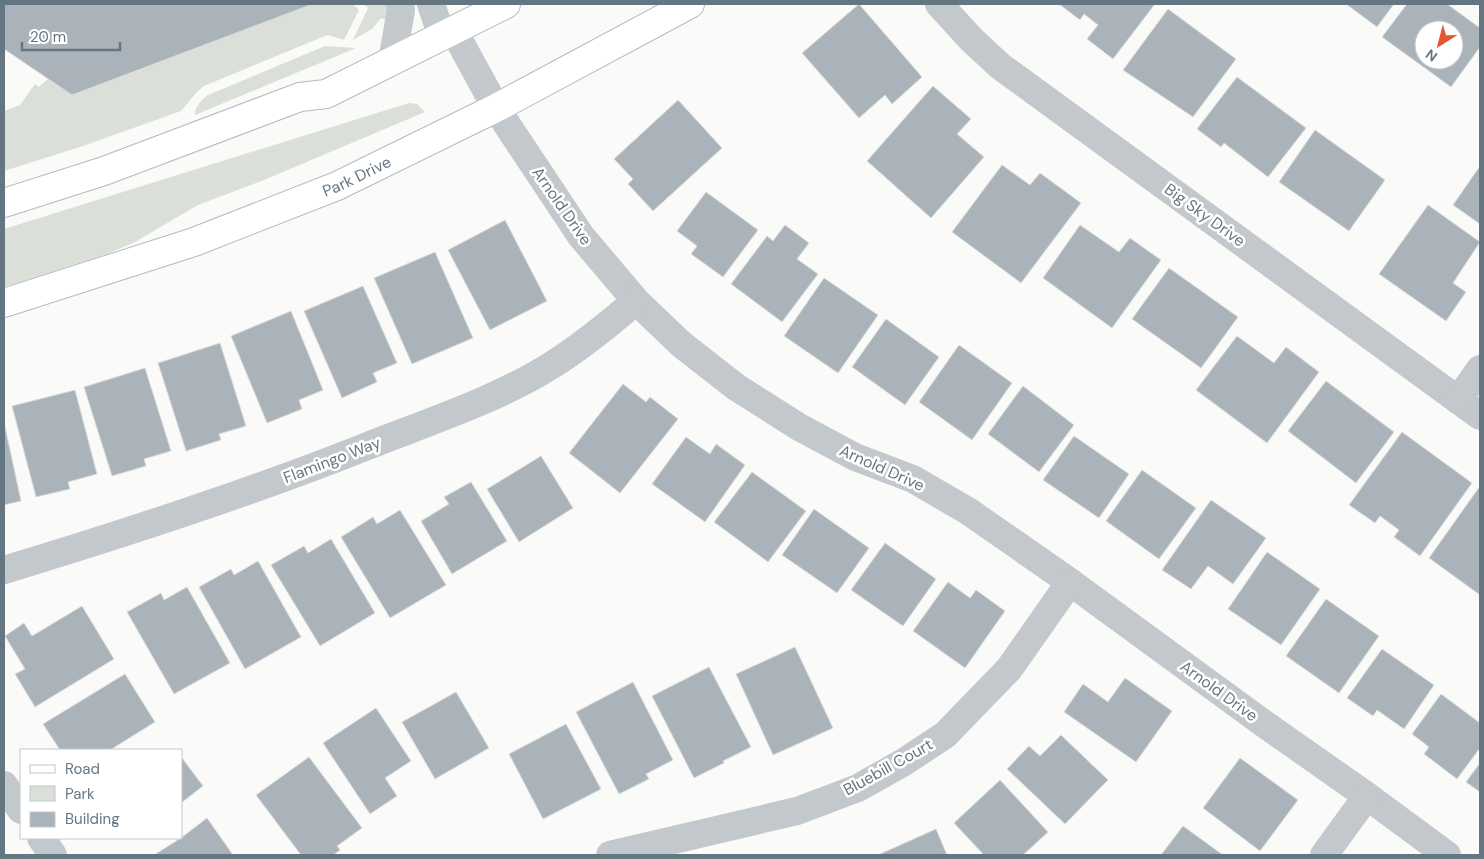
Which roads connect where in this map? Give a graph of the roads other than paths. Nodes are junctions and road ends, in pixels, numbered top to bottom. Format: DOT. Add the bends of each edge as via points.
graph roads {
  1 [pos="400,4"];
  2 [pos="431,4"];
  3 [pos="506,4"];
  4 [pos="690,4"];
  5 [pos="939,4"];
  6 [pos="448,34"];
  7 [pos="392,62"];
  8 [pos="496,108"];
  9 [pos="4,203"];
  10 [pos="636,301"];
  11 [pos="4,304"];
  12 [pos="1480,369"];
  13 [pos="1458,400"];
  14 [pos="1480,416"];
  15 [pos="4,570"];
  16 [pos="1070,582"];
  17 [pos="4,785"];
  18 [pos="1367,796"];
  19 [pos="20,809"];
  20 [pos="42,839"];
  21 [pos="53,855"];
  22 [pos="610,855"];
  23 [pos="1324,855"];
  24 [pos="1446,855"];
  1 -- 7 [label="street"];
  2 -- 6 [label="street, Arnold Drive"];
  3 -- 6 [label="main road"];
  4 -- 8 [label="main road, Park Drive"];
  5 -- 13 [label="street, Big Sky Drive" via="1000,66"];
  6 -- 7 [label="main road"];
  6 -- 8 [label="street, Arnold Drive"];
  7 -- 9 [label="main road" via="326,94 300,97 104,171"];
  8 -- 10 [label="street, Arnold Drive" via="581,236"];
  8 -- 11 [label="main road, Park Drive" via="328,190 194,242"];
  10 -- 15 [label="street, Flamingo Way" via="551,366 496,394 289,477 124,534"];
  10 -- 16 [label="street, Arnold Drive" via="681,344 736,387 855,458 913,479 968,511"];
  12 -- 13 [label="street"];
  13 -- 14 [label="street, Big Sky Drive"];
  16 -- 18 [label="street, Arnold Drive"];
  16 -- 22 [label="street, Bluebill Court" via="1009,669 945,735 904,762 858,788 797,811"];
  17 -- 19 [label="street"];
  18 -- 23 [label="street"];
  18 -- 24 [label="street, Arnold Drive"];
  20 -- 21 [label="street"];
}
